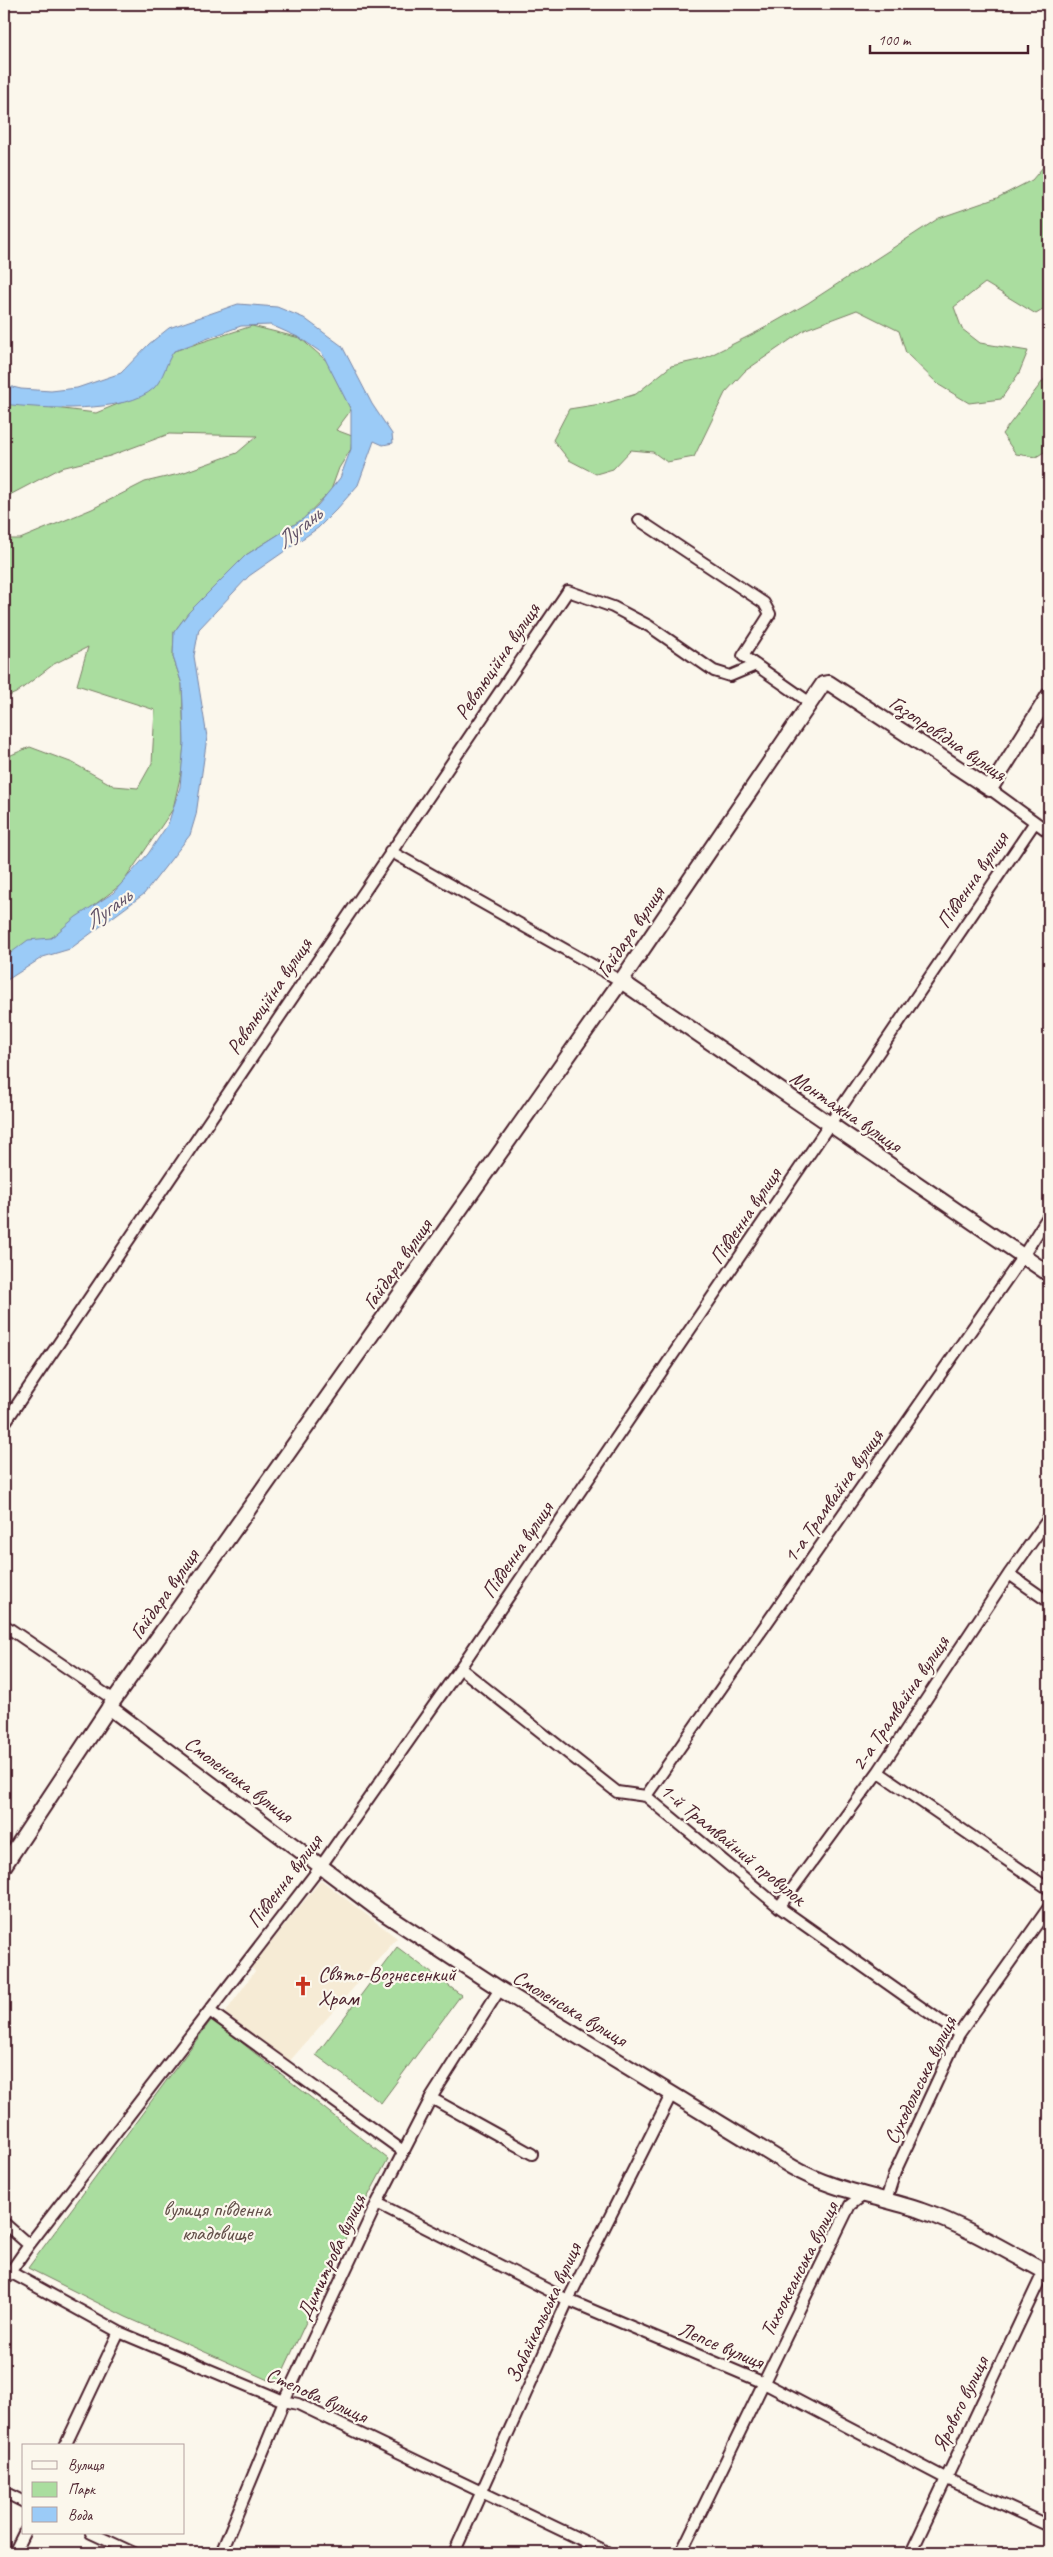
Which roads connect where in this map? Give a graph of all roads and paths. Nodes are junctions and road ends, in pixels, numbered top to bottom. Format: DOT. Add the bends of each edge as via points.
graph roads {
  1 [pos="639,520"];
  2 [pos="756,665"];
  3 [pos="823,684"];
  4 [pos="1049,695"];
  5 [pos="809,702"];
  6 [pos="990,790"];
  7 [pos="1035,822"];
  8 [pos="1049,832"];
  9 [pos="390,851"];
  10 [pos="621,981"];
  11 [pos="831,1125"];
  12 [pos="1049,1215"];
  13 [pos="1023,1256"];
  14 [pos="1049,1274"];
  15 [pos="4,1424"];
  16 [pos="1049,1518"];
  17 [pos="1009,1574"];
  18 [pos="1049,1602"];
  19 [pos="4,1624"];
  20 [pos="460,1668"];
  21 [pos="112,1703"];
  22 [pos="878,1772"];
  23 [pos="646,1796"];
  24 [pos="4,1866"];
  25 [pos="321,1866"];
  26 [pos="1049,1890"];
  27 [pos="779,1907"];
  28 [pos="1049,1907"];
  29 [pos="500,1990"];
  30 [pos="211,2012"];
  31 [pos="959,2034"];
  32 [pos="672,2093"];
  33 [pos="431,2098"];
  34 [pos="403,2151"];
  35 [pos="532,2154"];
  36 [pos="864,2196"];
  37 [pos="886,2200"];
  38 [pos="377,2203"];
  39 [pos="4,2224"];
  40 [pos="29,2245"];
  41 [pos="1046,2273"];
  42 [pos="7,2277"];
  43 [pos="568,2300"];
  44 [pos="119,2332"];
  45 [pos="762,2382"];
  46 [pos="284,2401"];
  47 [pos="66,2444"];
  48 [pos="945,2478"];
  49 [pos="4,2492"];
  50 [pos="481,2494"];
  51 [pos="22,2501"];
  52 [pos="1049,2526"];
  53 [pos="24,2534"];
  54 [pos="94,2534"];
  55 [pos="14,2553"];
  56 [pos="134,2553"];
  57 [pos="221,2553"];
  58 [pos="454,2553"];
  59 [pos="608,2553"];
  60 [pos="680,2553"];
  61 [pos="911,2553"];
  1 -- 2 [label="street" via="764,603 770,614 743,656"];
  2 -- 5 [label="street"];
  2 -- 9 [label="street, Революційна вулиця" via="730,676 714,671 649,626 568,591"];
  3 -- 5 [label="street, Гайдара вулиця"];
  3 -- 6 [label="street, Газопровідна вулиця" via="829,683"];
  4 -- 6 [label="street"];
  5 -- 10 [label="street, Гайдара вулиця"];
  6 -- 7 [label="street, Газопровідна вулиця"];
  7 -- 8 [label="street, Газопровідна вулиця"];
  7 -- 11 [label="street, Південна вулиця"];
  9 -- 10 [label="street"];
  9 -- 15 [label="street, Революційна вулиця"];
  10 -- 11 [label="street, Монтажна вулиця"];
  10 -- 21 [label="street, Гайдара вулиця"];
  11 -- 13 [label="street, Монтажна вулиця"];
  11 -- 20 [label="street, Південна вулиця"];
  12 -- 13 [label="street, 1-а Трамвайна вулиця"];
  13 -- 14 [label="street, Монтажна вулиця"];
  13 -- 23 [label="street, 1-а Трамвайна вулиця"];
  16 -- 17 [label="street, 2-а Трамвайна вулиця"];
  17 -- 18 [label="street"];
  17 -- 22 [label="street, 2-а Трамвайна вулиця"];
  19 -- 21 [label="street"];
  20 -- 23 [label="street, 1-й Трамвайний провулок" via="617,1792"];
  20 -- 25 [label="street, Південна вулиця"];
  21 -- 24 [label="street, Гайдара вулиця"];
  21 -- 25 [label="street, Смоленська вулиця"];
  22 -- 26 [label="street"];
  22 -- 27 [label="street, 2-а Трамвайна вулиця"];
  23 -- 27 [label="street, 1-й Трамвайний провулок"];
  25 -- 29 [label="street, Смоленська вулиця" via="379,1910"];
  25 -- 30 [label="street, Південна вулиця"];
  27 -- 31 [label="street, 1-й Трамвайний провулок"];
  28 -- 31 [label="street, Суходольська вулиця"];
  29 -- 32 [label="street, Смоленська вулиця"];
  29 -- 33 [label="street, Димитрова вулиця"];
  30 -- 34 [label="street"];
  30 -- 40 [label="street, Південна вулиця"];
  31 -- 37 [label="street, Суходольська вулиця" via="895,2172"];
  32 -- 36 [label="street, Смоленська вулиця" via="811,2179"];
  32 -- 43 [label="street, Забайкальська вулиця"];
  33 -- 34 [label="street, Димитрова вулиця"];
  33 -- 35 [label="street"];
  34 -- 38 [label="street, Димитрова вулиця"];
  36 -- 37 [label="street, Смоленська вулиця"];
  36 -- 45 [label="street, Тихоокеанська вулиця" via="850,2205"];
  37 -- 41 [label="street, Смоленська вулиця" via="949,2222"];
  38 -- 43 [label="street, Лепсе вулиця"];
  38 -- 46 [label="street, Димитрова вулиця"];
  39 -- 40 [label="street"];
  40 -- 42 [label="street, Південна вулиця"];
  41 -- 48 [label="street, Ярового вулиця"];
  42 -- 44 [label="street, Степова вулиця"];
  43 -- 45 [label="street, Лепсе вулиця"];
  43 -- 50 [label="street, Забайкальська вулиця"];
  44 -- 46 [label="street, Степова вулиця"];
  44 -- 47 [label="street"];
  45 -- 48 [label="street, Лепсе вулиця"];
  45 -- 60 [label="street, Тихоокеанська вулиця"];
  46 -- 50 [label="street, Степова вулиця" via="298,2404"];
  46 -- 57 [label="street, Димитрова вулиця"];
  48 -- 52 [label="street, Лепсе вулиця"];
  48 -- 61 [label="street, Ярового вулиця"];
  49 -- 51 [label="street"];
  50 -- 58 [label="street, Забайкальська вулиця"];
  50 -- 59 [label="street, Степова вулиця"];
  53 -- 55 [label="street"];
  54 -- 56 [label="street"];
}
